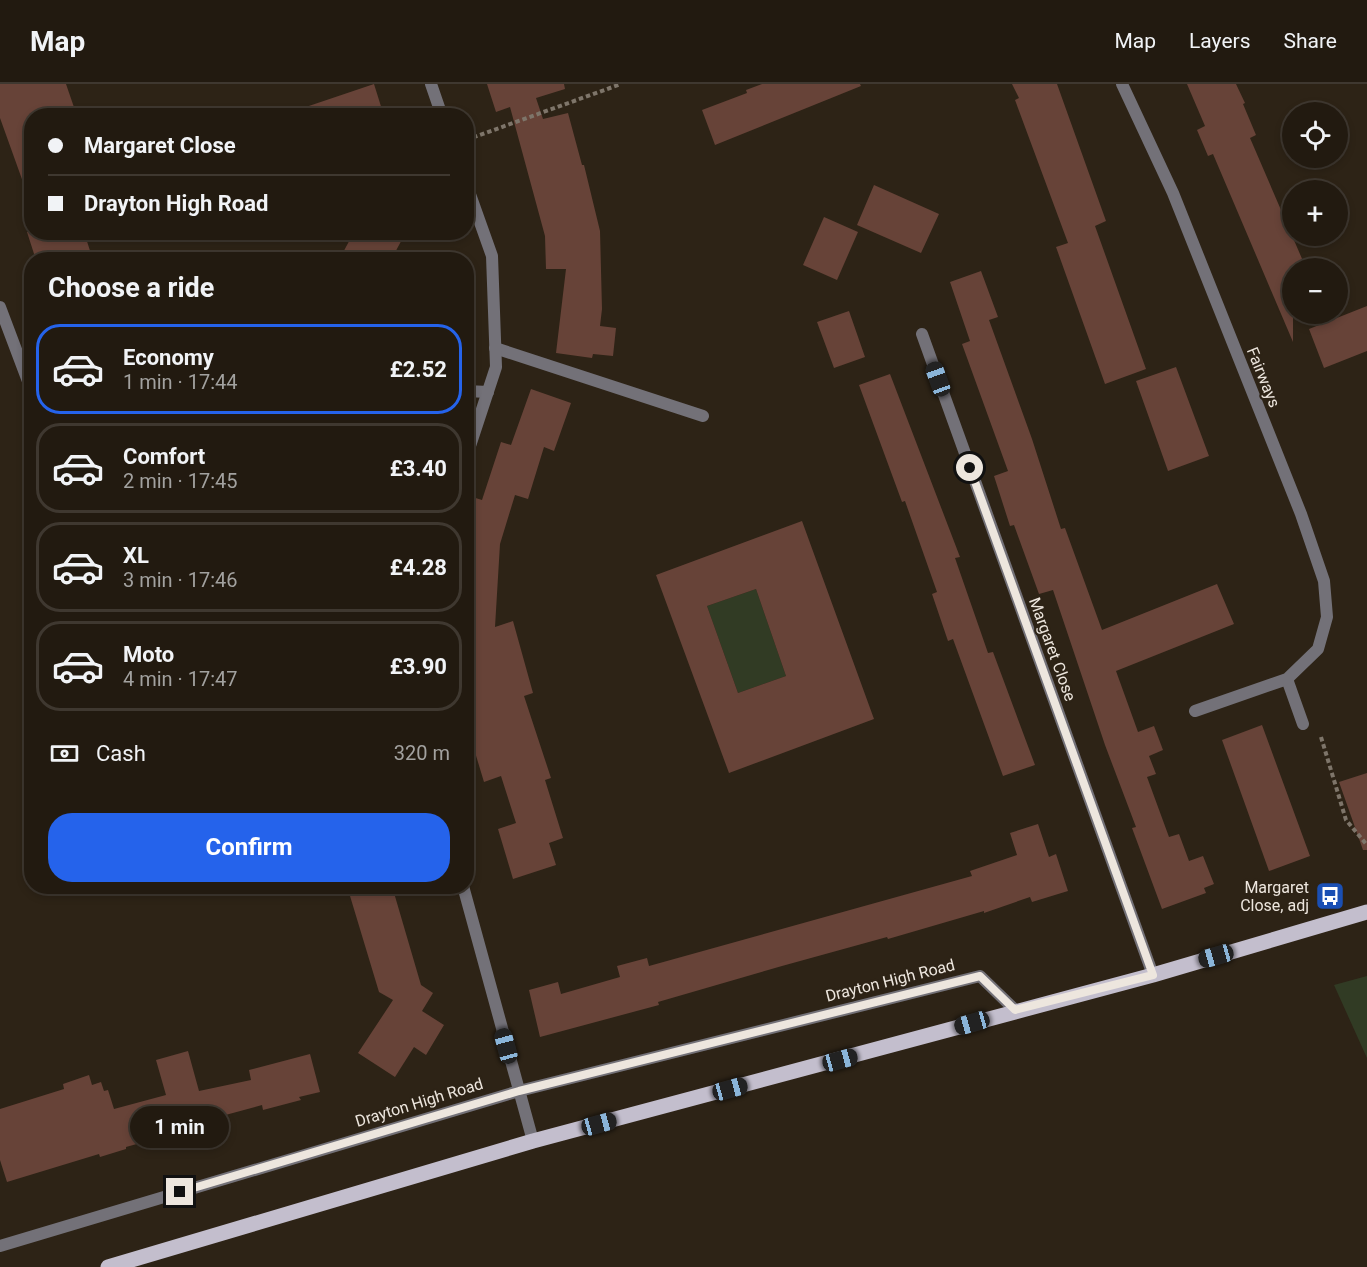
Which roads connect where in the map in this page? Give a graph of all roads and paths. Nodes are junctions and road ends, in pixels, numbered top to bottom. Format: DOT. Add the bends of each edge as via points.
graph roads {
  1 [pos="431,84"];
  2 [pos="621,84"];
  3 [pos="1122,84"];
  4 [pos="439,108"];
  5 [pos="474,137"];
  6 [pos="474,205"];
  7 [pos="0,307"];
  8 [pos="922,334"];
  9 [pos="495,348"];
  10 [pos="24,371"];
  11 [pos="474,391"];
  12 [pos="488,392"];
  13 [pos="703,416"];
  14 [pos="474,434"];
  15 [pos="1287,679"];
  16 [pos="1195,711"];
  17 [pos="1303,724"];
  18 [pos="1367,845"];
  19 [pos="465,894"];
  20 [pos="1367,912"];
  21 [pos="1153,975"];
  22 [pos="1015,1010"];
  23 [pos="519,1091"];
  24 [pos="533,1142"];
  25 [pos="0,1246"];
  26 [pos="108,1267"];
  1 -- 4 [label="street"];
  2 -- 5 [label="path"];
  3 -- 15 [label="street, Fairways" via="1173,193 1324,581 1327,617 1318,649"];
  6 -- 9 [label="street" via="492,256"];
  7 -- 10 [label="street"];
  8 -- 21 [label="street, Margaret Close"];
  9 -- 12 [label="street" via="496,367"];
  9 -- 13 [label="street"];
  11 -- 12 [label="street"];
  12 -- 14 [label="street"];
  15 -- 16 [label="street, Fairways"];
  15 -- 17 [label="street"];
  17 -- 18 [label="path" via="1317,724 1346,820"];
  19 -- 23 [label="street"];
  20 -- 21 [label="main road"];
  21 -- 22 [label="main road"];
  22 -- 23 [label="street, Drayton High Road" via="980,976"];
  22 -- 24 [label="main road"];
  23 -- 24 [label="street"];
  23 -- 25 [label="street, Drayton High Road"];
  24 -- 26 [label="main road"];
}
